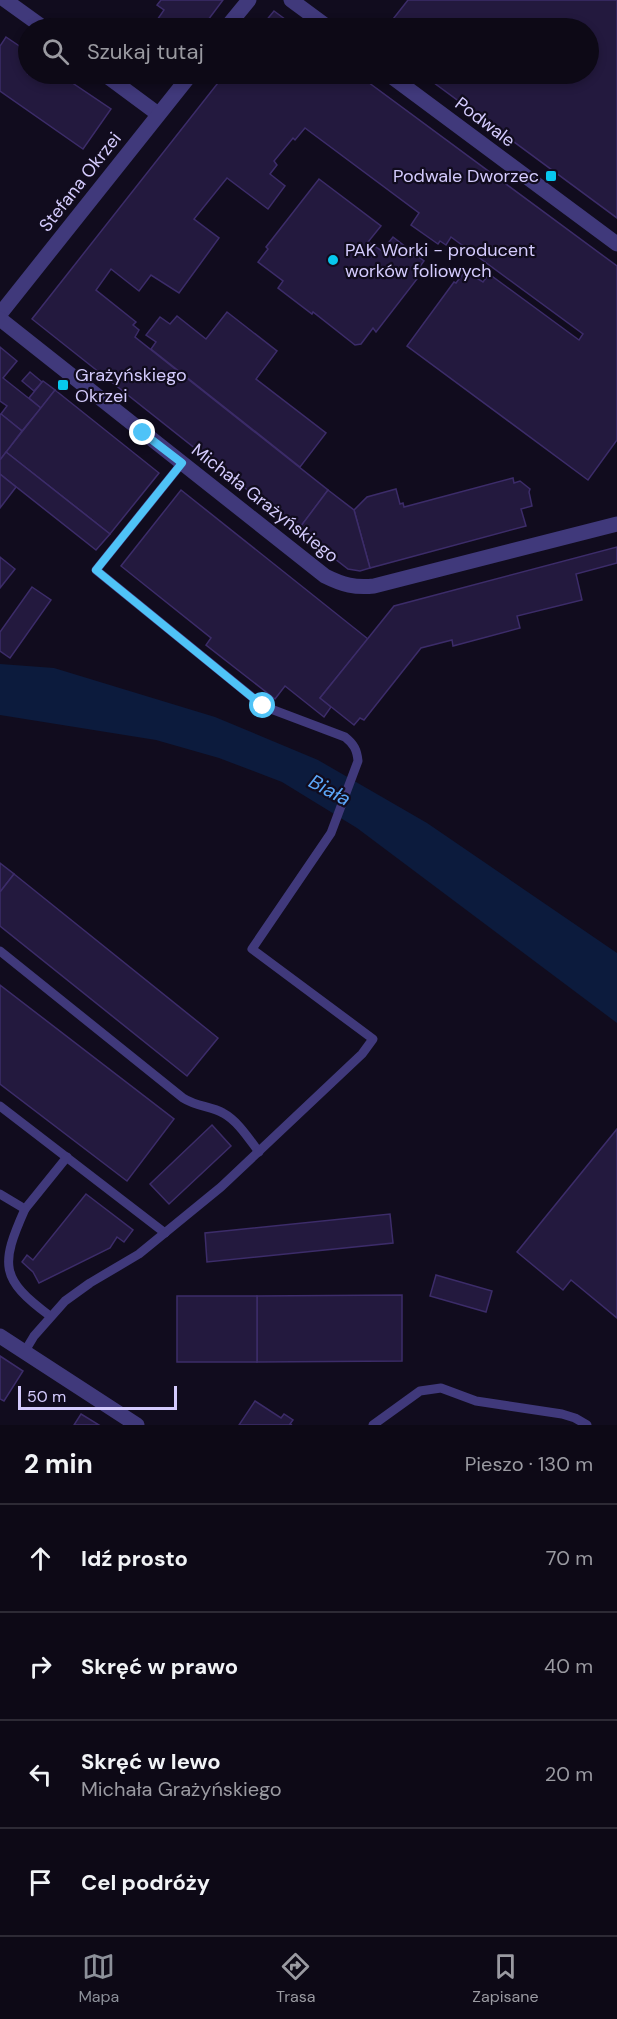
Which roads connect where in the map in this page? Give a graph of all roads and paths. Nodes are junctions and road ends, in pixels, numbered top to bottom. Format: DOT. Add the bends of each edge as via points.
graph roads {
  1 [pos="5,0"];
  2 [pos="249,0"];
  3 [pos="291,0"];
  4 [pos="30,18"];
  5 [pos="234,18"];
  6 [pos="315,18"];
  7 [pos="118,84"];
  8 [pos="183,84"];
  9 [pos="401,84"];
  10 [pos="158,114"];
  11 [pos="617,244"];
  12 [pos="0,314"];
  13 [pos="0,319"];
  14 [pos="182,463"];
  15 [pos="617,524"];
  16 [pos="0,951"];
  17 [pos="0,1106"];
  18 [pos="259,1152"];
  19 [pos="67,1157"];
  20 [pos="0,1194"];
  21 [pos="25,1209"];
  22 [pos="165,1233"];
  23 [pos="50,1316"];
  24 [pos="0,1336"];
  25 [pos="25,1351"];
  26 [pos="137,1425"];
  27 [pos="373,1425"];
  28 [pos="587,1425"];
  1 -- 4 [label="street"];
  2 -- 5 [label="street"];
  3 -- 6 [label="street"];
  7 -- 10 [label="street"];
  8 -- 10 [label="street, Stefana Okrzei"];
  9 -- 11 [label="street, Podwale"];
  10 -- 12 [label="street, Stefana Okrzei"];
  13 -- 14 [label="street, Michała Grażyńskiego"];
  14 -- 15 [label="street, Michała Grażyńskiego" via="325,576 357,588"];
  14 -- 18 [label="lane" via="96,570 263,706 345,738 357,752 358,762 331,833 252,949 372,1039 362,1054"];
  16 -- 18 [label="lane" via="183,1098 224,1113"];
  17 -- 19 [label="lane"];
  18 -- 22 [label="lane"];
  19 -- 21 [label="lane"];
  19 -- 22 [label="lane"];
  20 -- 21 [label="lane"];
  21 -- 23 [label="lane" via="2,1249 2,1269 19,1294"];
  22 -- 23 [label="lane" via="139,1254 79,1290"];
  23 -- 25 [label="lane"];
  24 -- 25 [label="street"];
  25 -- 26 [label="street"];
  27 -- 28 [label="lane" via="420,1391 441,1388 476,1401 562,1414"];
}
